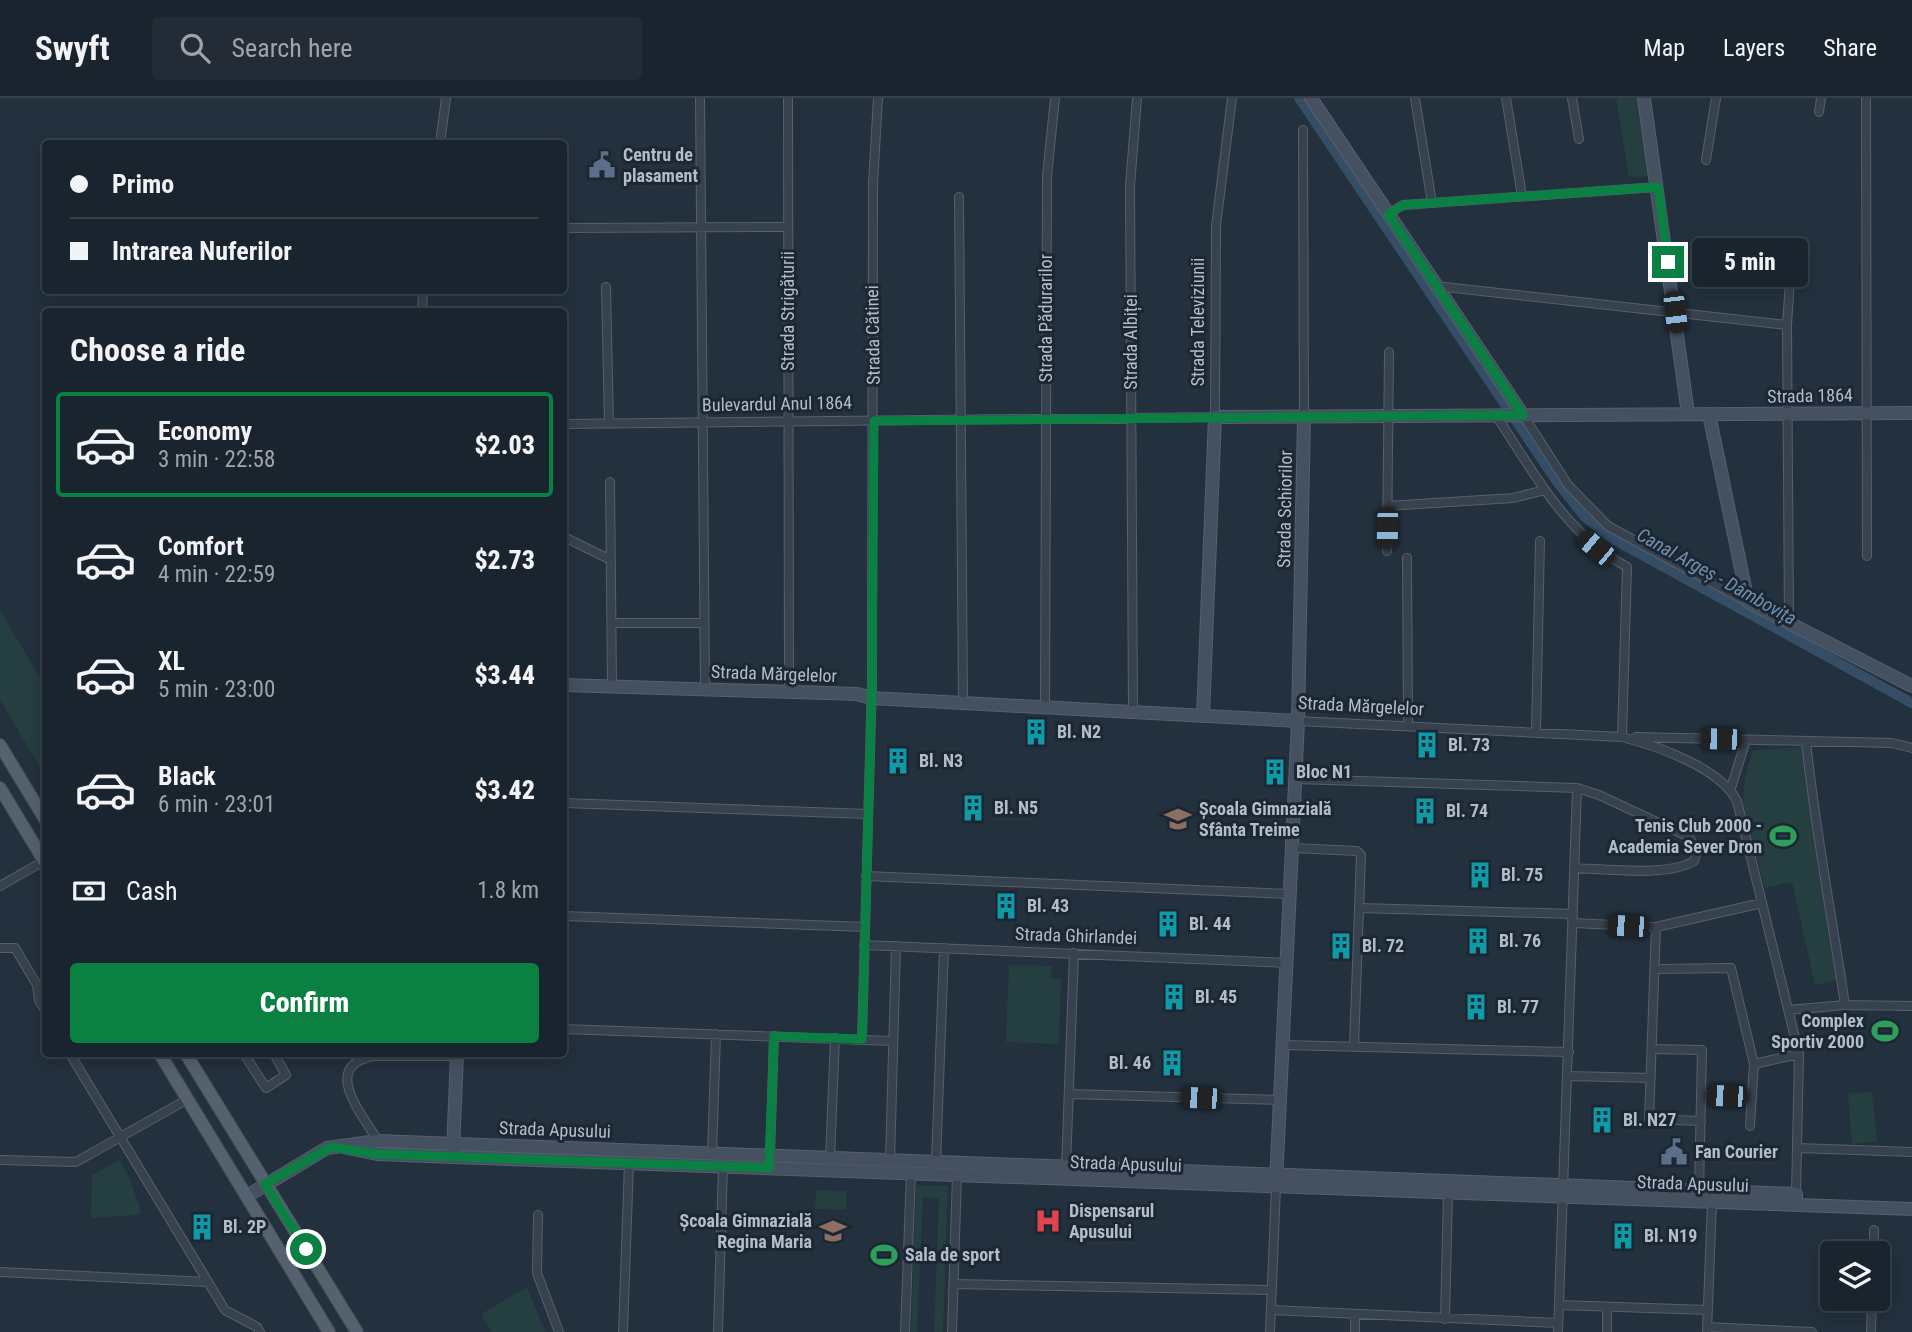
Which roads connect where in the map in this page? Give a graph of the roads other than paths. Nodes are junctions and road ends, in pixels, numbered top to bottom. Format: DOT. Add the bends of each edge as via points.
graph roads {
  1 [pos="446,98"];
  2 [pos="700,98"];
  3 [pos="788,98"];
  4 [pos="878,98"];
  5 [pos="1055,98"];
  6 [pos="1137,98"];
  7 [pos="1232,98"];
  8 [pos="1311,98"];
  9 [pos="1415,98"];
  10 [pos="1572,98"];
  11 [pos="1644,98"];
  12 [pos="1716,98"];
  13 [pos="1821,98"];
  14 [pos="1866,98"];
  15 [pos="1506,99"];
  16 [pos="1819,113"];
  17 [pos="1303,130"];
  18 [pos="1579,139"];
  19 [pos="441,140"];
  20 [pos="1706,160"];
  21 [pos="1658,187"];
  22 [pos="1522,196"];
  23 [pos="959,197"];
  24 [pos="1432,203"];
  25 [pos="1388,214"];
  26 [pos="701,227"];
  27 [pos="787,227"];
  28 [pos="567,228"];
  29 [pos="1792,252"];
  30 [pos="1436,286"];
  31 [pos="606,287"];
  32 [pos="1675,312"];
  33 [pos="1787,325"];
  34 [pos="1389,352"];
  35 [pos="1867,413"];
  36 [pos="1912,413"];
  37 [pos="1495,414"];
  38 [pos="1688,414"];
  39 [pos="1787,414"];
  40 [pos="1389,415"];
  41 [pos="1523,415"];
  42 [pos="1709,415"];
  43 [pos="1304,416"];
  44 [pos="1214,417"];
  45 [pos="1131,418"];
  46 [pos="1046,419"];
  47 [pos="959,420"];
  48 [pos="789,421"];
  49 [pos="874,421"];
  50 [pos="702,422"];
  51 [pos="608,423"];
  52 [pos="567,424"];
  53 [pos="610,482"];
  54 [pos="1545,490"];
  55 [pos="1387,506"];
  56 [pos="567,538"];
  57 [pos="1540,541"];
  58 [pos="1387,551"];
  59 [pos="1867,556"];
  60 [pos="1407,558"];
  61 [pos="611,560"];
  62 [pos="1748,602"];
  63 [pos="612,622"];
  64 [pos="704,623"];
  65 [pos="1789,623"];
  66 [pos="567,685"];
  67 [pos="612,686"];
  68 [pos="1912,686"];
  69 [pos="705,688"];
  70 [pos="789,692"];
  71 [pos="871,698"];
  72 [pos="963,703"];
  73 [pos="1045,707"];
  74 [pos="1133,711"];
  75 [pos="1203,716"];
  76 [pos="1298,720"];
  77 [pos="1408,726"];
  78 [pos="1536,731"];
  79 [pos="1622,737"];
  80 [pos="1746,740"];
  81 [pos="1806,741"];
  82 [pos="0,744"];
  83 [pos="1912,748"];
  84 [pos="1295,779"];
  85 [pos="0,788"];
  86 [pos="1577,788"];
  87 [pos="1731,788"];
  88 [pos="567,803"];
  89 [pos="42,814"];
  90 [pos="868,814"];
  91 [pos="1293,848"];
  92 [pos="42,857"];
  93 [pos="42,864"];
  94 [pos="1575,868"];
  95 [pos="866,876"];
  96 [pos="0,886"];
  97 [pos="1290,894"];
  98 [pos="1762,904"];
  99 [pos="1360,908"];
  100 [pos="567,916"];
  101 [pos="1573,919"];
  102 [pos="865,927"];
  103 [pos="1656,927"];
  104 [pos="864,945"];
  105 [pos="896,946"];
  106 [pos="0,948"];
  107 [pos="944,948"];
  108 [pos="1074,953"];
  109 [pos="1287,962"];
  110 [pos="1655,969"];
  111 [pos="1845,1004"];
  112 [pos="42,1005"];
  113 [pos="1912,1006"];
  114 [pos="1788,1010"];
  115 [pos="567,1029"];
  116 [pos="716,1034"];
  117 [pos="774,1036"];
  118 [pos="835,1038"];
  119 [pos="862,1039"];
  120 [pos="893,1041"];
  121 [pos="1283,1045"];
  122 [pos="1354,1046"];
  123 [pos="1652,1049"];
  124 [pos="1569,1052"];
  125 [pos="1799,1054"];
  126 [pos="72,1057"];
  127 [pos="162,1057"];
  128 [pos="188,1057"];
  129 [pos="246,1057"];
  130 [pos="276,1057"];
  131 [pos="368,1057"];
  132 [pos="457,1057"];
  133 [pos="1754,1064"];
  134 [pos="1568,1076"];
  135 [pos="1651,1078"];
  136 [pos="1069,1094"];
  137 [pos="1701,1095"];
  138 [pos="1752,1097"];
  139 [pos="188,1099"];
  140 [pos="1280,1100"];
  141 [pos="1701,1121"];
  142 [pos="1750,1126"];
  143 [pos="121,1138"];
  144 [pos="377,1147"];
  145 [pos="1798,1148"];
  146 [pos="453,1150"];
  147 [pos="1912,1152"];
  148 [pos="830,1158"];
  149 [pos="0,1160"];
  150 [pos="890,1161"];
  151 [pos="715,1162"];
  152 [pos="770,1162"];
  153 [pos="629,1163"];
  154 [pos="936,1168"];
  155 [pos="957,1169"];
  156 [pos="911,1173"];
  157 [pos="1065,1173"];
  158 [pos="1276,1181"];
  159 [pos="265,1184"];
  160 [pos="1699,1191"];
  161 [pos="1564,1192"];
  162 [pos="1448,1193"];
  163 [pos="247,1196"];
  164 [pos="1796,1199"];
  165 [pos="1712,1202"];
  166 [pos="1912,1209"];
  167 [pos="538,1215"];
  168 [pos="1874,1230"];
  169 [pos="1874,1241"];
  170 [pos="0,1272"];
  171 [pos="208,1282"];
  172 [pos="954,1284"];
  173 [pos="1272,1290"];
  174 [pos="1559,1304"];
  175 [pos="1607,1307"];
  176 [pos="1271,1310"];
  177 [pos="1708,1310"];
  178 [pos="1872,1311"];
  179 [pos="1355,1314"];
  180 [pos="1445,1319"];
  181 [pos="1558,1328"];
  182 [pos="1707,1329"];
  183 [pos="260,1332"];
  184 [pos="329,1332"];
  185 [pos="357,1332"];
  186 [pos="559,1332"];
  187 [pos="623,1332"];
  188 [pos="718,1332"];
  189 [pos="905,1332"];
  190 [pos="952,1332"];
  191 [pos="1270,1332"];
  192 [pos="1355,1332"];
  193 [pos="1607,1332"];
  194 [pos="1812,1332"];
  195 [pos="1871,1332"];
  1 -- 19 [label="street"];
  2 -- 26 [label="street"];
  3 -- 27 [label="street, Strada Strigăturii"];
  4 -- 49 [label="street, Strada Cătinei" via="873,209"];
  5 -- 46 [label="street, Strada Pădurarilor" via="1047,176"];
  6 -- 45 [label="street, Strada Albiței" via="1130,186"];
  7 -- 44 [label="street, Strada Televiziunii" via="1216,226"];
  8 -- 25 [label="street"];
  9 -- 24 [label="street"];
  10 -- 18 [label="street"];
  11 -- 21 [label="street"];
  12 -- 20 [label="street"];
  13 -- 16 [label="street"];
  14 -- 35 [label="street"];
  15 -- 22 [label="street"];
  17 -- 43 [label="street, Strada Schiorilor"];
  21 -- 22 [label="street"];
  21 -- 32 [label="street"];
  22 -- 24 [label="street"];
  23 -- 47 [label="street"];
  24 -- 25 [label="street" via="1403,205"];
  25 -- 30 [label="street"];
  26 -- 27 [label="street"];
  26 -- 28 [label="street"];
  26 -- 50 [label="street"];
  27 -- 48 [label="street, Strada Strigăturii"];
  29 -- 33 [label="street"];
  30 -- 32 [label="street"];
  30 -- 41 [label="street"];
  31 -- 51 [label="street"];
  32 -- 33 [label="street"];
  32 -- 38 [label="street"];
  33 -- 39 [label="street"];
  34 -- 40 [label="street"];
  35 -- 36 [label="street, Strada 1864"];
  35 -- 39 [label="street, Strada 1864"];
  35 -- 59 [label="street"];
  37 -- 40 [label="street, Bulevardul Anul 1864"];
  37 -- 41 [label="street, Strada 1864"];
  37 -- 54 [label="street"];
  38 -- 41 [label="street, Strada 1864"];
  38 -- 42 [label="street, Strada 1864"];
  39 -- 42 [label="street, Strada 1864"];
  39 -- 65 [label="street"];
  40 -- 43 [label="street, Bulevardul Anul 1864"];
  40 -- 55 [label="street"];
  41 -- 62 [label="street" via="1568,485 1608,526"];
  42 -- 62 [label="street"];
  43 -- 44 [label="street, Bulevardul Anul 1864"];
  43 -- 76 [label="street, Strada Schiorilor"];
  44 -- 45 [label="street, Bulevardul Anul 1864"];
  44 -- 75 [label="street, Strada Televiziunii"];
  45 -- 46 [label="street, Bulevardul Anul 1864"];
  45 -- 74 [label="street, Strada Albiței"];
  46 -- 47 [label="street, Bulevardul Anul 1864"];
  46 -- 73 [label="street, Strada Pădurarilor"];
  47 -- 49 [label="street, Bulevardul Anul 1864"];
  47 -- 72 [label="street"];
  48 -- 49 [label="street, Bulevardul Anul 1864"];
  48 -- 50 [label="street, Bulevardul Anul 1864"];
  48 -- 70 [label="street, Strada Strigăturii"];
  49 -- 71 [label="street, Strada Cătinei"];
  50 -- 51 [label="street, Bulevardul Anul 1864"];
  50 -- 64 [label="street"];
  51 -- 52 [label="street, Bulevardul Anul 1864"];
  53 -- 61 [label="street"];
  54 -- 55 [label="street" via="1513,498"];
  54 -- 79 [label="street" via="1579,534 1627,567"];
  55 -- 58 [label="street"];
  56 -- 61 [label="street"];
  57 -- 78 [label="street"];
  60 -- 77 [label="street"];
  61 -- 63 [label="street"];
  62 -- 65 [label="street"];
  63 -- 64 [label="street"];
  63 -- 67 [label="street"];
  64 -- 69 [label="street"];
  65 -- 68 [label="street"];
  66 -- 67 [label="street, Strada Mărgelelor"];
  67 -- 69 [label="street, Strada Mărgelelor"];
  69 -- 70 [label="street, Strada Mărgelelor"];
  70 -- 71 [label="street, Strada Mărgelelor"];
  71 -- 72 [label="street, Strada Mărgelelor"];
  71 -- 90 [label="street, Strada Cătinei"];
  72 -- 73 [label="street, Strada Mărgelelor"];
  73 -- 74 [label="street, Strada Mărgelelor"];
  74 -- 75 [label="street, Strada Mărgelelor"];
  75 -- 76 [label="street, Strada Mărgelelor"];
  76 -- 77 [label="street, Strada Mărgelelor"];
  76 -- 84 [label="street"];
  77 -- 78 [label="street, Strada Mărgelelor"];
  78 -- 79 [label="street, Strada Mărgelelor"];
  79 -- 80 [label="street"];
  79 -- 87 [label="street, Strada Mărgelelor" via="1666,751"];
  80 -- 81 [label="street"];
  80 -- 87 [label="street"];
  81 -- 83 [label="street" via="1892,743"];
  81 -- 111 [label="street"];
  82 -- 89 [label="main road"];
  84 -- 86 [label="street"];
  84 -- 91 [label="street"];
  85 -- 92 [label="main road"];
  86 -- 94 [label="street"];
  86 -- 94 [label="street" via="1689,837 1698,850 1694,861 1683,866"];
  87 -- 98 [label="street"];
  88 -- 90 [label="street"];
  90 -- 95 [label="street, Strada Cătinei"];
  91 -- 97 [label="street"];
  91 -- 99 [label="street" via="1359,852"];
  93 -- 96 [label="street"];
  94 -- 101 [label="street"];
  95 -- 97 [label="street"];
  95 -- 102 [label="street, Strada Cătinei"];
  97 -- 109 [label="street"];
  98 -- 103 [label="street"];
  98 -- 114 [label="street"];
  99 -- 101 [label="street"];
  99 -- 122 [label="street"];
  100 -- 102 [label="street"];
  101 -- 103 [label="street"];
  101 -- 124 [label="street"];
  102 -- 104 [label="street, Strada Cătinei"];
  103 -- 110 [label="street"];
  104 -- 105 [label="street, Strada Ghirlandei"];
  104 -- 119 [label="street, Strada Cătinei"];
  105 -- 107 [label="street, Strada Ghirlandei"];
  105 -- 120 [label="street"];
  106 -- 112 [label="street" via="15,948 37,985"];
  107 -- 108 [label="street, Strada Ghirlandei"];
  107 -- 154 [label="street"];
  108 -- 109 [label="street, Strada Ghirlandei"];
  108 -- 136 [label="street"];
  109 -- 121 [label="street"];
  110 -- 123 [label="street"];
  110 -- 133 [label="street" via="1731,968"];
  111 -- 113 [label="street"];
  111 -- 114 [label="street"];
  114 -- 125 [label="street"];
  115 -- 116 [label="street"];
  116 -- 117 [label="street"];
  116 -- 151 [label="street"];
  117 -- 118 [label="street"];
  117 -- 152 [label="street"];
  118 -- 119 [label="street"];
  118 -- 148 [label="street"];
  119 -- 120 [label="street"];
  120 -- 150 [label="street"];
  121 -- 122 [label="street"];
  121 -- 140 [label="street"];
  122 -- 124 [label="street"];
  123 -- 135 [label="street"];
  123 -- 137 [label="street" via="1702,1050"];
  124 -- 134 [label="street"];
  125 -- 133 [label="street"];
  125 -- 145 [label="street"];
  126 -- 143 [label="street"];
  127 -- 139 [label="main road"];
  128 -- 159 [label="main road"];
  129 -- 130 [label="street" via="265,1088 286,1075"];
  131 -- 144 [label="street" via="350,1066 347,1088"];
  132 -- 146 [label="street"];
  133 -- 138 [label="street"];
  134 -- 135 [label="street"];
  134 -- 161 [label="street"];
  135 -- 141 [label="street" via="1649,1119"];
  136 -- 140 [label="street"];
  136 -- 157 [label="street"];
  137 -- 138 [label="street"];
  137 -- 141 [label="street"];
  138 -- 142 [label="street"];
  139 -- 143 [label="street"];
  139 -- 163 [label="main road"];
  140 -- 158 [label="street"];
  141 -- 160 [label="street"];
  143 -- 149 [label="street" via="76,1163"];
  143 -- 171 [label="street"];
  144 -- 146 [label="street, Strada Apusului"];
  144 -- 159 [label="street, Strada Apusului" via="322,1150"];
  145 -- 147 [label="street"];
  145 -- 164 [label="street"];
  146 -- 151 [label="street, Strada Apusului"];
  146 -- 153 [label="street, Strada Apusului"];
  148 -- 150 [label="street, Strada Apusului"];
  148 -- 152 [label="street, Strada Apusului"];
  150 -- 154 [label="street, Strada Apusului"];
  151 -- 152 [label="street, Strada Apusului"];
  151 -- 153 [label="street, Strada Apusului"];
  151 -- 188 [label="street"];
  152 -- 156 [label="street, Strada Apusului"];
  153 -- 187 [label="street"];
  154 -- 155 [label="street, Strada Apusului"];
  154 -- 156 [label="street, Strada Apusului"];
  155 -- 157 [label="street, Strada Apusului"];
  155 -- 172 [label="street"];
  156 -- 189 [label="street"];
  157 -- 158 [label="street, Strada Apusului"];
  158 -- 161 [label="street, Strada Apusului"];
  158 -- 162 [label="street, Strada Apusului"];
  158 -- 173 [label="street"];
  159 -- 163 [label="street, Strada Apusului"];
  159 -- 185 [label="main road"];
  160 -- 161 [label="street, Strada Apusului"];
  160 -- 164 [label="street, Strada Apusului"];
  160 -- 165 [label="street"];
  161 -- 162 [label="street, Strada Apusului"];
  161 -- 165 [label="street, Strada Apusului"];
  161 -- 174 [label="street"];
  162 -- 180 [label="street"];
  163 -- 184 [label="main road"];
  164 -- 165 [label="street, Strada Apusului"];
  164 -- 166 [label="street, Strada Apusului"];
  165 -- 177 [label="street"];
  167 -- 186 [label="street" via="537,1273"];
  168 -- 169 [label="street"];
  170 -- 171 [label="street"];
  171 -- 183 [label="street" via="225,1310"];
  172 -- 173 [label="street"];
  172 -- 190 [label="street"];
  173 -- 176 [label="street"];
  174 -- 175 [label="street"];
  174 -- 181 [label="street"];
  175 -- 177 [label="street"];
  175 -- 193 [label="street"];
  176 -- 179 [label="street"];
  176 -- 191 [label="street"];
  177 -- 182 [label="street"];
  178 -- 195 [label="street"];
  179 -- 180 [label="street"];
  179 -- 192 [label="street"];
  180 -- 181 [label="street"];
  182 -- 194 [label="street"];
}
